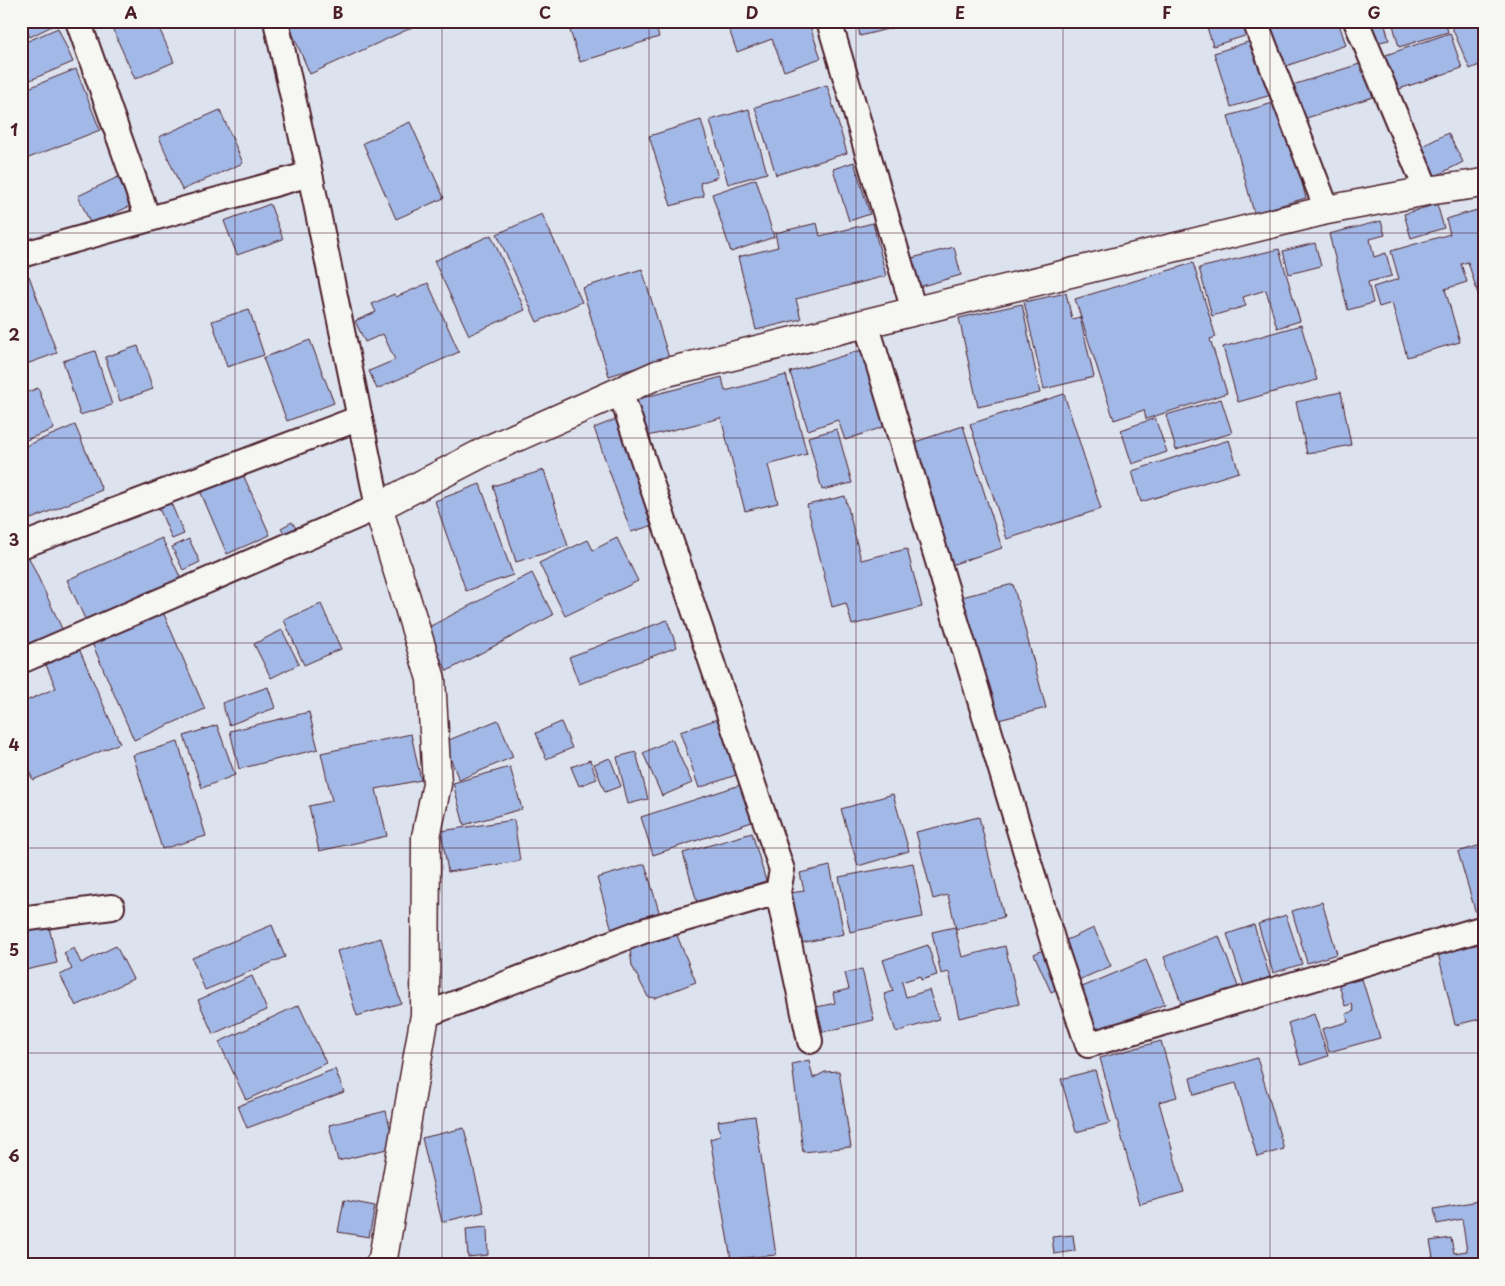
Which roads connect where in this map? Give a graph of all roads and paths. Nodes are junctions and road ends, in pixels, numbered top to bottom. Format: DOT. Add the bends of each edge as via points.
graph roads {
  1 [pos="78,21"];
  2 [pos="276,21"];
  3 [pos="829,21"];
  4 [pos="1254,21"];
  5 [pos="1356,21"];
  6 [pos="310,174"];
  7 [pos="1484,183"];
  8 [pos="1427,191"];
  9 [pos="1328,210"];
  10 [pos="148,219"];
  11 [pos="21,255"];
  12 [pos="914,311"];
  13 [pos="866,323"];
  14 [pos="620,391"];
  15 [pos="360,418"];
  16 [pos="378,507"];
  17 [pos="21,546"];
  18 [pos="21,661"];
  19 [pos="778,892"];
  20 [pos="112,907"];
  21 [pos="21,919"];
  22 [pos="1484,928"];
  23 [pos="425,1015"];
  24 [pos="810,1041"];
  25 [pos="380,1265"];
  1 -- 10 [label="street"];
  2 -- 6 [label="street"];
  3 -- 12 [label="street"];
  4 -- 9 [label="street"];
  5 -- 8 [label="street"];
  6 -- 10 [label="street"];
  6 -- 15 [label="street"];
  7 -- 8 [label="street"];
  8 -- 9 [label="street"];
  9 -- 12 [label="street"];
  10 -- 11 [label="street"];
  12 -- 13 [label="street"];
  13 -- 14 [label="street" via="659,374"];
  13 -- 22 [label="street" via="1054,945 1088,1045"];
  14 -- 16 [label="street" via="492,448"];
  14 -- 19 [label="street" via="782,870"];
  15 -- 16 [label="street"];
  15 -- 17 [label="street"];
  16 -- 18 [label="street"];
  16 -- 23 [label="street" via="431,679 436,784 426,837"];
  19 -- 23 [label="street" via="643,931"];
  19 -- 24 [label="street"];
  20 -- 21 [label="street"];
  23 -- 25 [label="street"];
}
